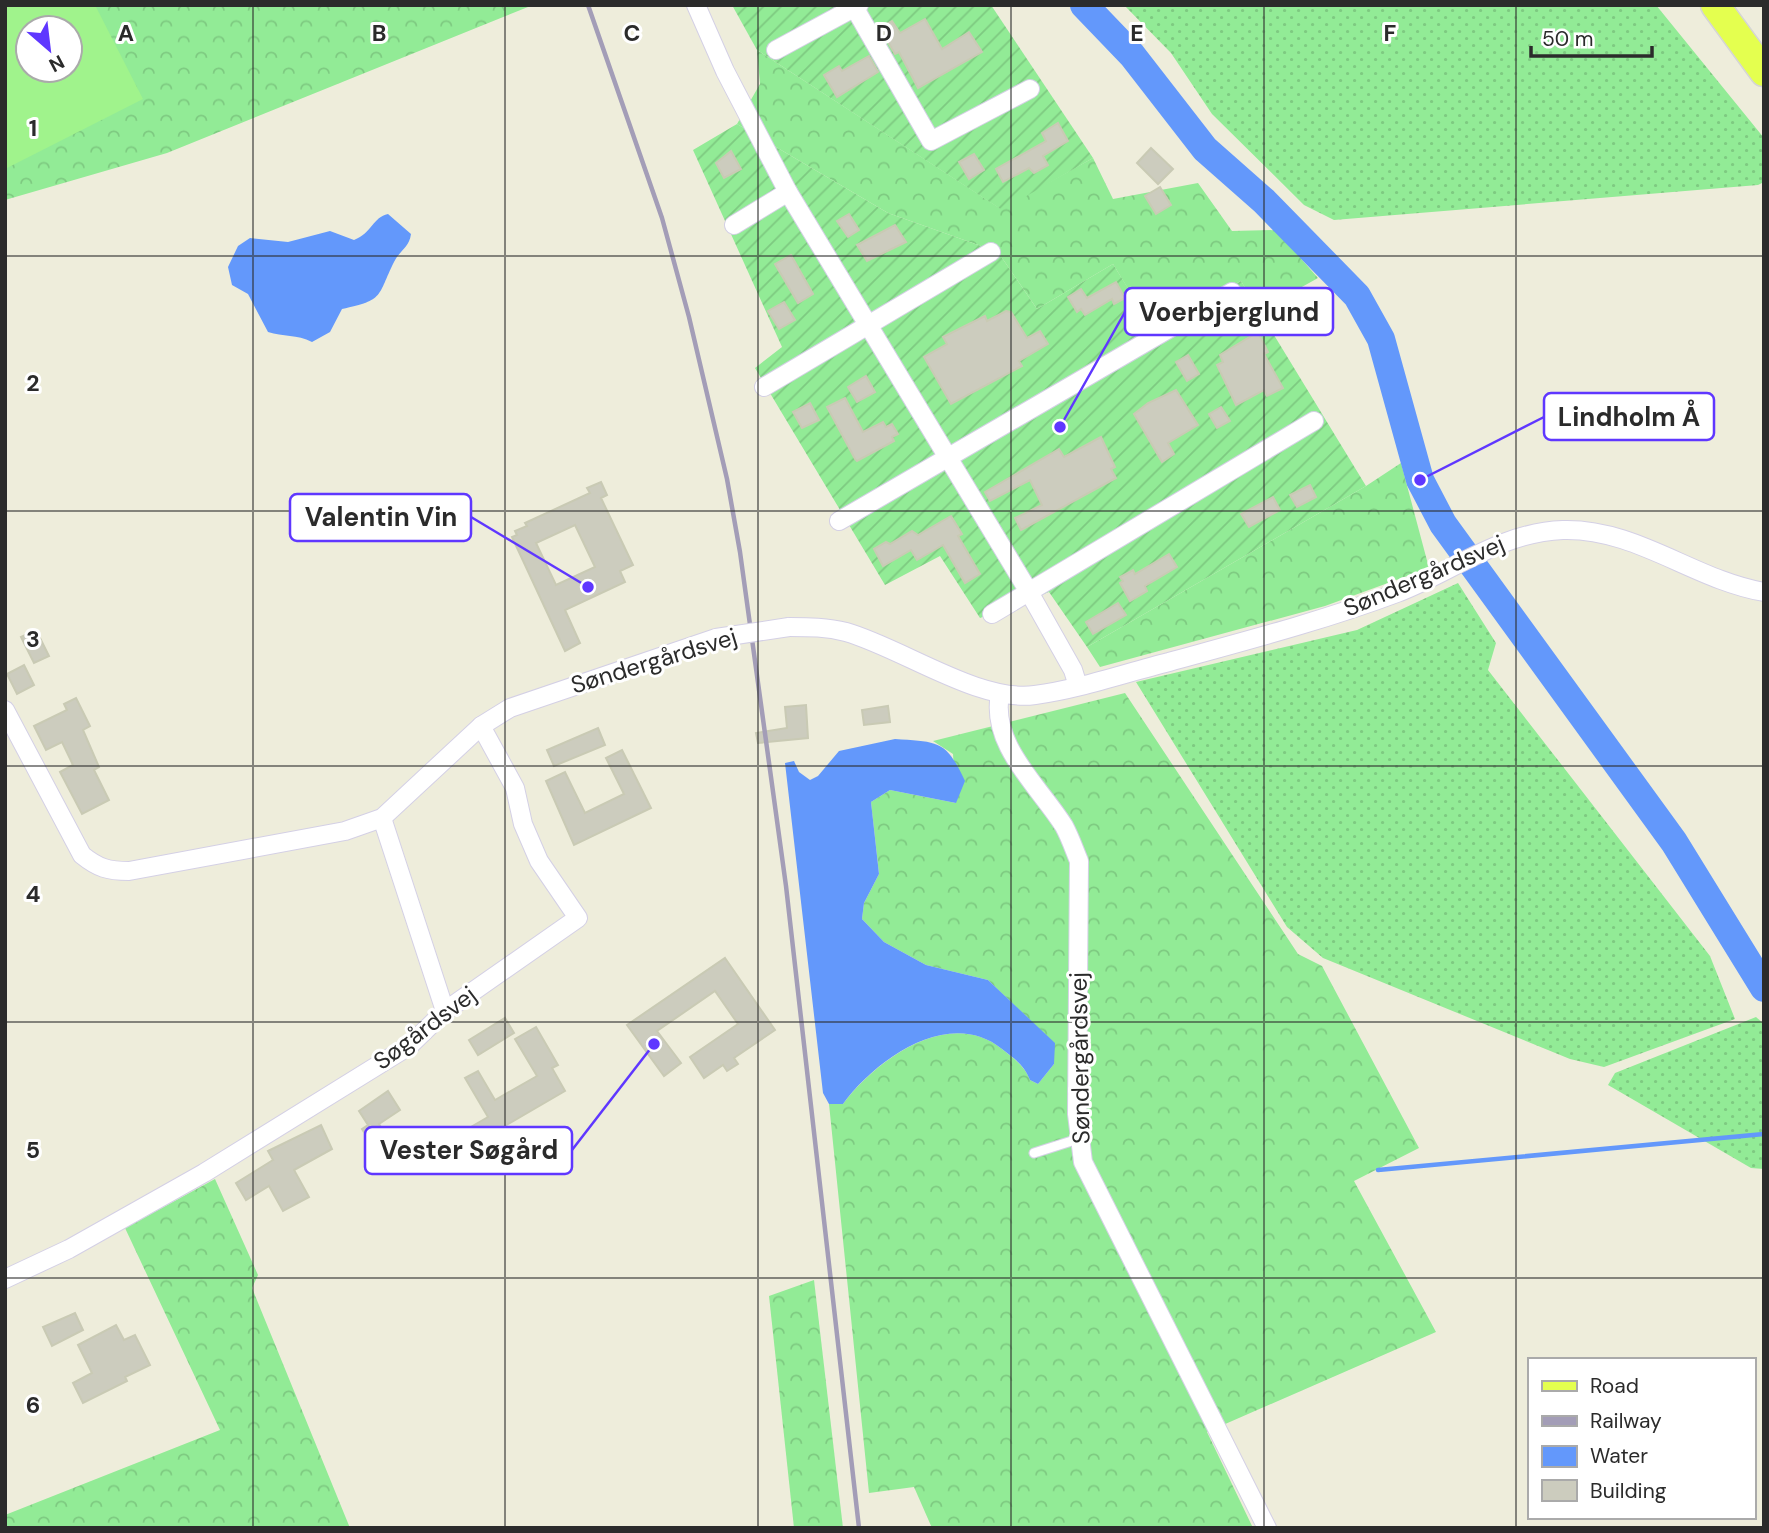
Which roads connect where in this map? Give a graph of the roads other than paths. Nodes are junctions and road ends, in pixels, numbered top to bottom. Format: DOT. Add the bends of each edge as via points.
graph roads {
  1 [pos="696,5"];
  2 [pos="1715,5"];
  3 [pos="855,6"];
  4 [pos="776,50"];
  5 [pos="1764,72"];
  6 [pos="1030,89"];
  7 [pos="788,192"];
  8 [pos="734,225"];
  9 [pos="991,252"];
  10 [pos="1232,292"];
  11 [pos="870,325"];
  12 [pos="764,387"];
  13 [pos="1314,421"];
  14 [pos="948,457"];
  15 [pos="839,521"];
  16 [pos="1029,592"];
  17 [pos="1764,592"];
  18 [pos="992,614"];
  19 [pos="1078,686"];
  20 [pos="1000,694"];
  21 [pos="5,710"];
  22 [pos="481,726"];
  23 [pos="382,818"];
  24 [pos="445,1011"];
  25 [pos="1078,1139"];
  26 [pos="1034,1153"];
  27 [pos="5,1279"];
  28 [pos="1267,1528"];
  1 -- 7 [label="street"];
  2 -- 5 [label="main road"];
  3 -- 4 [label="street"];
  3 -- 6 [label="street" via="931,141"];
  7 -- 8 [label="street"];
  7 -- 11 [label="street"];
  9 -- 11 [label="street"];
  10 -- 14 [label="street"];
  11 -- 12 [label="street"];
  11 -- 14 [label="street"];
  13 -- 16 [label="street"];
  14 -- 15 [label="street"];
  14 -- 16 [label="street"];
  16 -- 18 [label="street"];
  16 -- 19 [label="street"];
  17 -- 19 [label="street, Søndergårdsvej" via="1622,537 1590,531 1538,532 1323,618"];
  19 -- 20 [label="street, Søndergårdsvej" via="1036,695"];
  20 -- 22 [label="street, Søndergårdsvej, bridge" via="849,633 789,627 716,638 510,708"];
  20 -- 25 [label="street, Søndergårdsvej" via="1001,730 1008,746 1065,828 1079,861"];
  21 -- 23 [label="street, Søndergårdsvej" via="82,855 108,871 345,831"];
  22 -- 23 [label="street, Søndergårdsvej"];
  22 -- 24 [label="street, Søgårdsvej" via="514,788 539,861 578,918"];
  23 -- 24 [label="street"];
  24 -- 27 [label="street, Søgårdsvej" via="409,1046 204,1173 69,1250"];
  25 -- 26 [label="lane"];
  25 -- 28 [label="street, Søndergårdsvej" via="1083,1162"];
}
